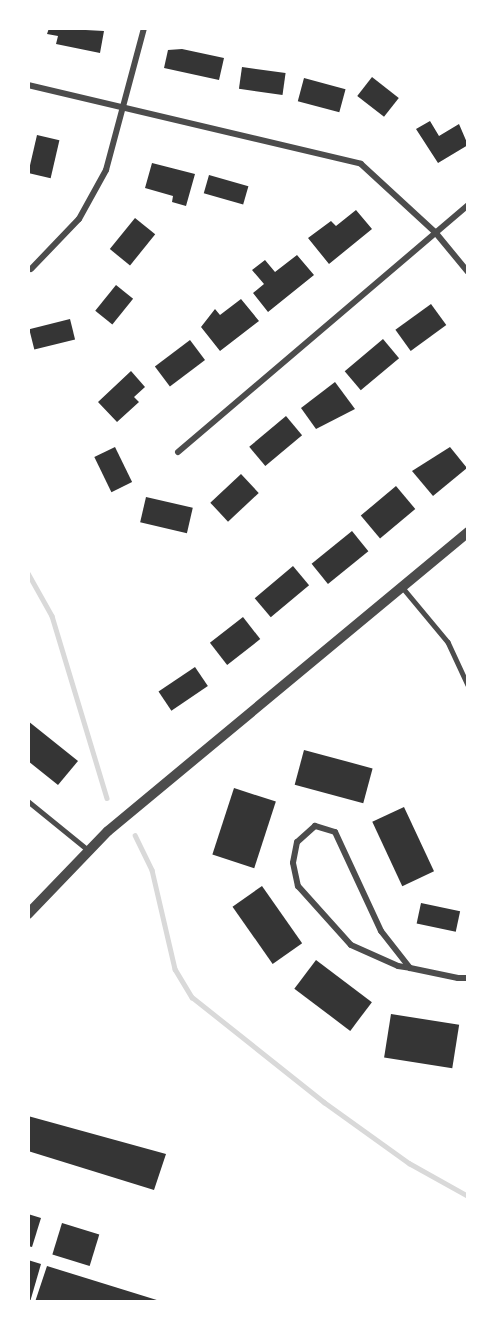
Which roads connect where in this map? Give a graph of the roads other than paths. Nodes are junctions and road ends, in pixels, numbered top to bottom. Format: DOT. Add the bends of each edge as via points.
graph roads {
  1 [pos="144,28"];
  2 [pos="28,85"];
  3 [pos="123,109"];
  4 [pos="468,205"];
  5 [pos="435,232"];
  6 [pos="31,269"];
  7 [pos="468,272"];
  8 [pos="178,452"];
  9 [pos="468,532"];
  10 [pos="401,587"];
  11 [pos="468,685"];
  12 [pos="28,801"];
  13 [pos="87,849"];
  14 [pos="28,914"];
  15 [pos="410,969"];
  16 [pos="468,978"];
  1 -- 3 [label="street"];
  2 -- 3 [label="street"];
  3 -- 5 [label="street" via="361,164"];
  3 -- 6 [label="street" via="106,170 79,219"];
  4 -- 5 [label="street"];
  5 -- 7 [label="street"];
  5 -- 8 [label="street"];
  9 -- 10 [label="street"];
  10 -- 11 [label="lane" via="448,642"];
  10 -- 13 [label="street"];
  12 -- 13 [label="lane"];
  13 -- 14 [label="street"];
  15 -- 15 [label="street" via="351,945 298,886 293,862 297,842 315,826 335,832 381,931"];
  15 -- 16 [label="street"];
}
